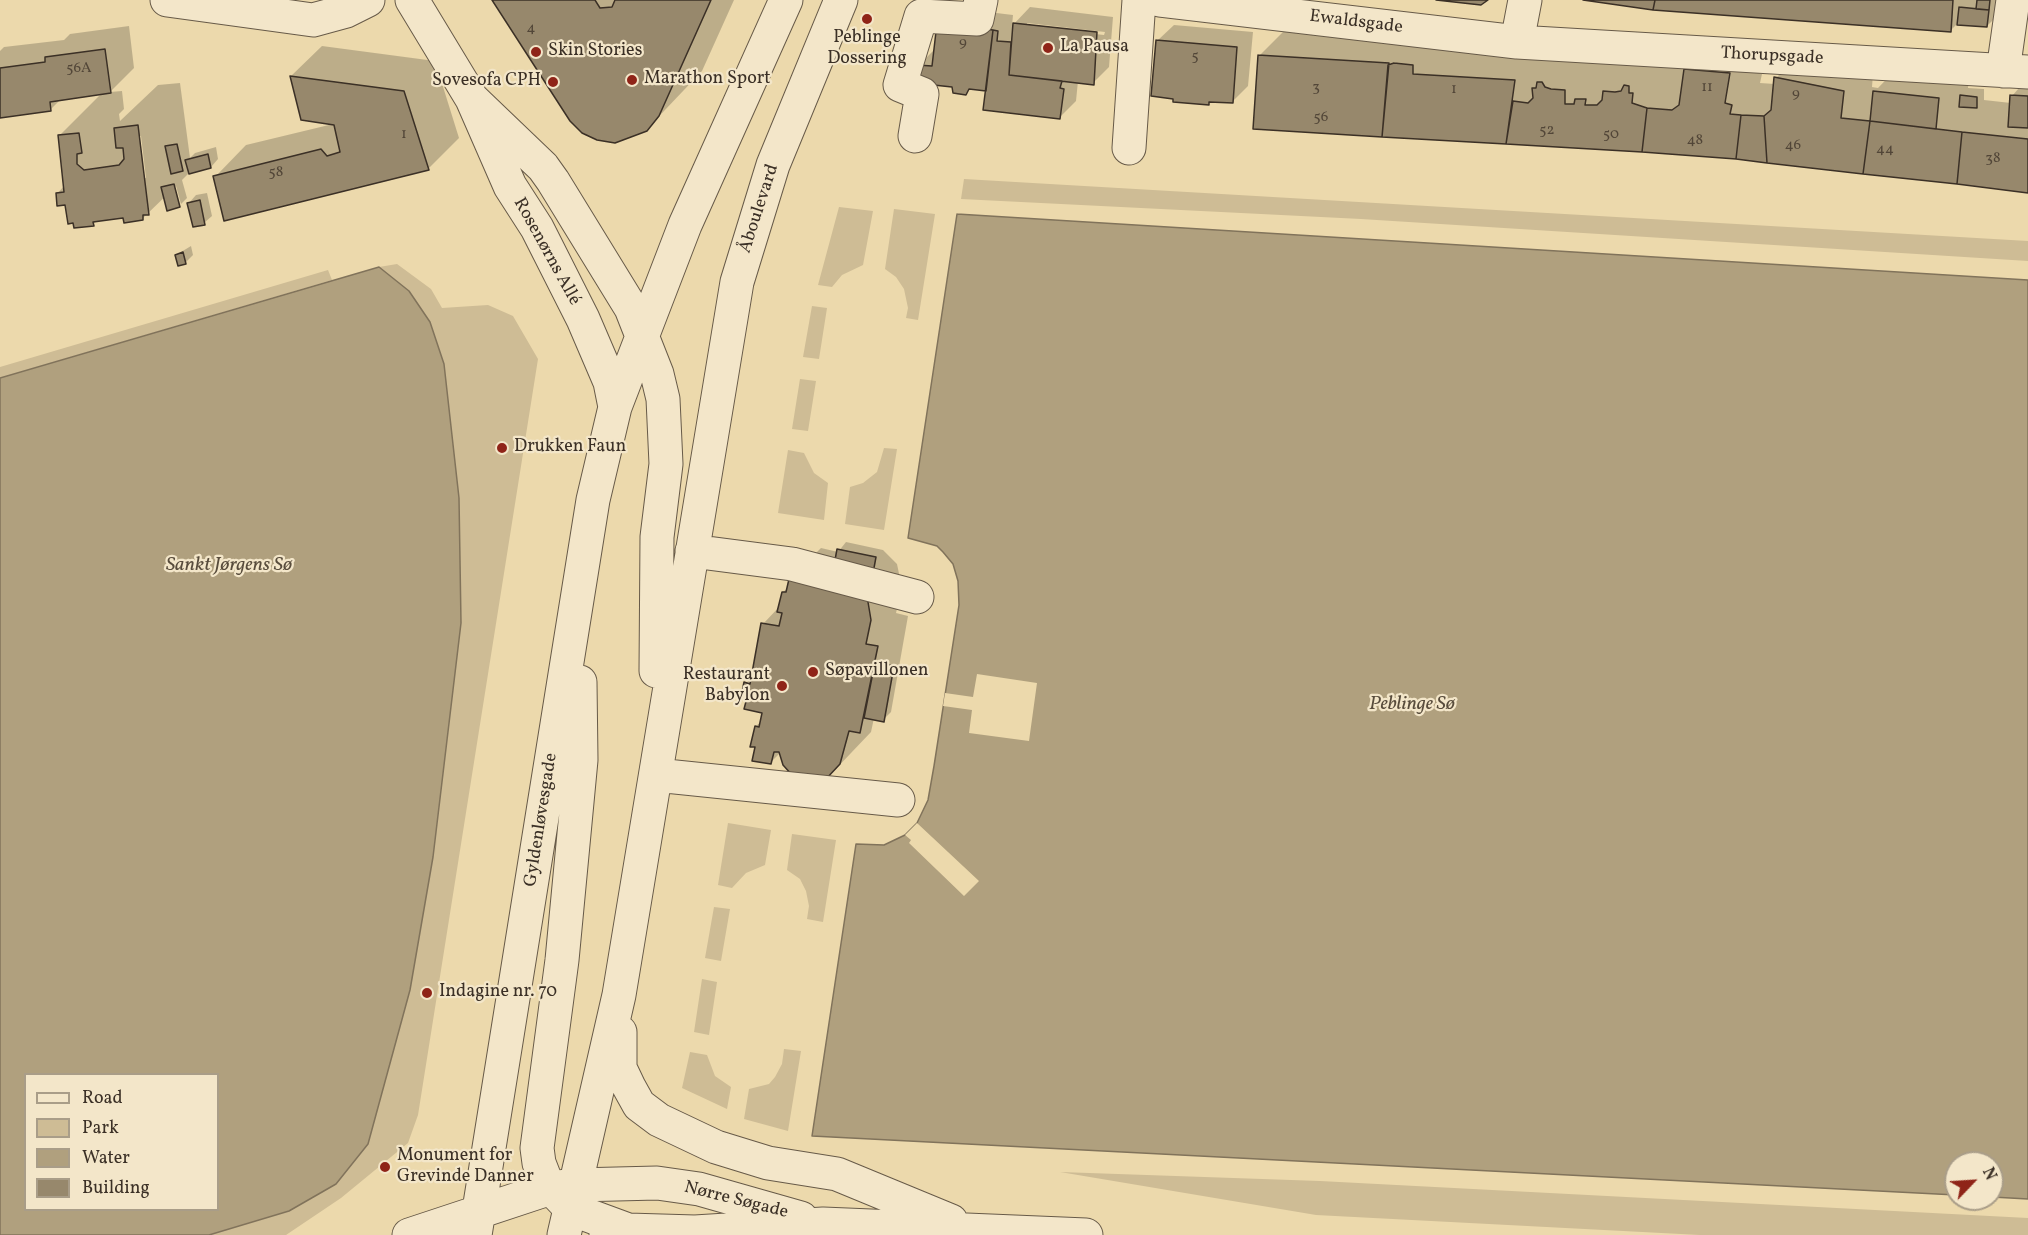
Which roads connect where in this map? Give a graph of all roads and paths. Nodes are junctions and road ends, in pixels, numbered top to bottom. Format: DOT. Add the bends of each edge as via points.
graph roads {
  1 [pos="167,0"];
  2 [pos="368,0"];
  3 [pos="412,0"];
  4 [pos="786,0"];
  5 [pos="841,0"];
  6 [pos="981,0"];
  7 [pos="1139,0"];
  8 [pos="1160,0"];
  9 [pos="1525,0"];
  10 [pos="2013,0"];
  11 [pos="1517,42"];
  12 [pos="2015,72"];
  13 [pos="472,99"];
  14 [pos="915,136"];
  15 [pos="1129,148"];
  16 [pos="642,331"];
  17 [pos="615,407"];
  18 [pos="692,551"];
  19 [pos="578,597"];
  20 [pos="917,597"];
  21 [pos="656,775"];
  22 [pos="898,800"];
  23 [pos="619,994"];
  24 [pos="565,1204"];
  25 [pos="477,1222"];
  26 [pos="823,1224"];
  27 [pos="972,1230"];
  28 [pos="617,1233"];
  29 [pos="409,1235"];
  30 [pos="1086,1235"];
  1 -- 2 [label="street" via="313,20"];
  3 -- 13 [label="street, Rosenørns Allé"];
  4 -- 16 [label="street"];
  5 -- 18 [label="street, Åboulevard" via="773,165 747,244 711,427"];
  6 -- 14 [label="street" via="977,19 921,16 900,85 922,94"];
  7 -- 15 [label="street"];
  8 -- 11 [label="street, Ewaldsgade"];
  9 -- 11 [label="street"];
  10 -- 12 [label="street"];
  11 -- 12 [label="street, Thorupsgade"];
  13 -- 16 [label="street, Rosenørns Allé" via="543,167 611,273"];
  13 -- 17 [label="street, Rosenørns Allé" via="510,186 537,228 587,328 610,382"];
  16 -- 17 [label="street, Gyldenløvesgade"];
  16 -- 21 [label="street, Rosenørns Allé" via="663,399 666,430 657,537"];
  17 -- 19 [label="street, Gyldenløvesgade" via="593,500"];
  18 -- 20 [label="street" via="792,564"];
  18 -- 21 [label="street"];
  19 -- 24 [label="street" via="581,760 562,960 537,1148 538,1163"];
  19 -- 25 [label="street, Gyldenløvesgade"];
  21 -- 22 [label="street"];
  21 -- 23 [label="street"];
  23 -- 24 [label="street"];
  23 -- 27 [label="street" via="620,1068 639,1105 659,1120 716,1147 768,1163 837,1174"];
  24 -- 25 [label="street, Nørre Søgade"];
  24 -- 26 [label="street, Nørre Søgade" via="657,1183 699,1189"];
  24 -- 28 [label="street, Nørre Søgade"];
  25 -- 29 [label="street, Nørre Søgade"];
  26 -- 27 [label="street, Nørre Søgade"];
  26 -- 28 [label="street, Nørre Søgade"];
  27 -- 30 [label="street, Nørre Søgade"];
}
